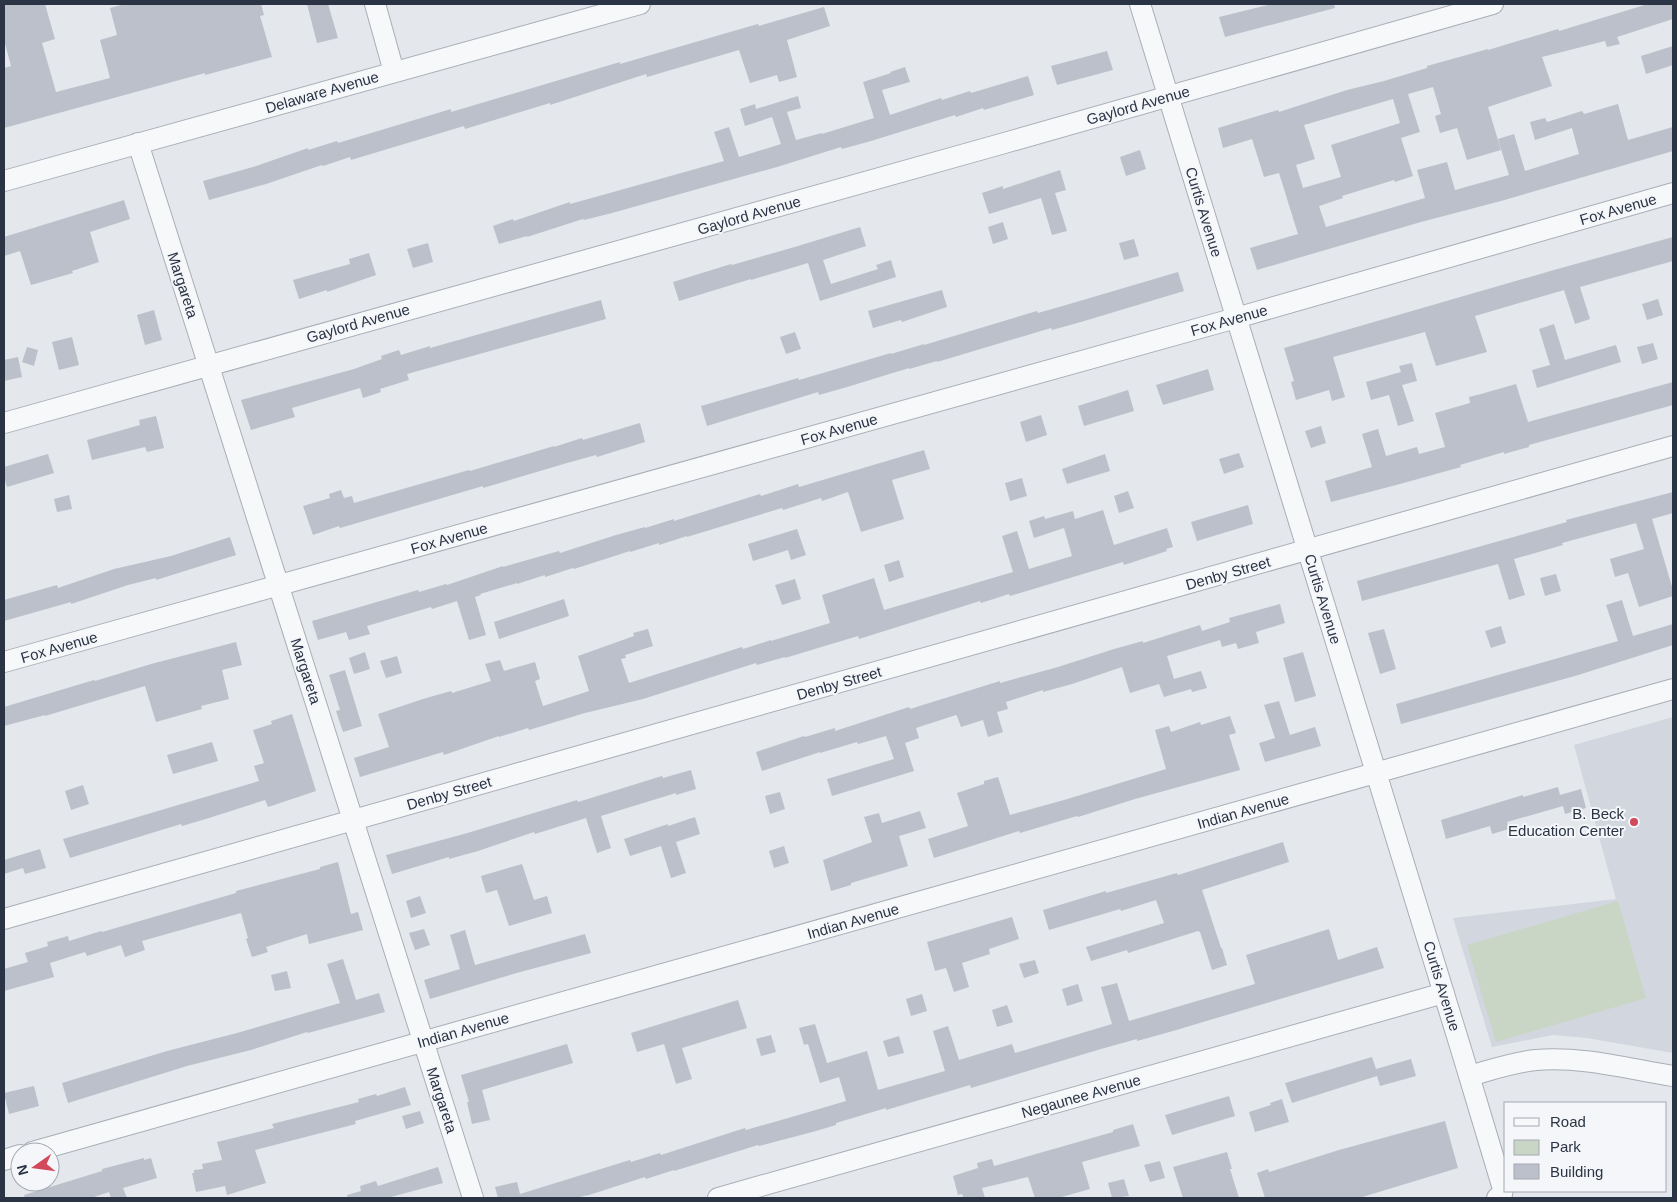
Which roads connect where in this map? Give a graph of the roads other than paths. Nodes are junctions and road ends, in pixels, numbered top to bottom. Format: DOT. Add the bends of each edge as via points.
graph roads {
  1 [pos="375,4"];
  2 [pos="640,4"];
  3 [pos="1140,4"];
  4 [pos="1493,4"];
  5 [pos="394,72"];
  6 [pos="1168,96"];
  7 [pos="138,143"];
  8 [pos="4,181"];
  9 [pos="1673,193"];
  10 [pos="1236,318"];
  11 [pos="209,365"];
  12 [pos="4,423"];
  13 [pos="1673,446"];
  14 [pos="1308,550"];
  15 [pos="278,586"];
  16 [pos="4,662"];
  17 [pos="1673,689"];
  18 [pos="1377,774"];
  19 [pos="353,820"];
  20 [pos="4,919"];
  21 [pos="1444,993"];
  22 [pos="423,1041"];
  23 [pos="1470,1076"];
  24 [pos="1673,1076"];
  25 [pos="60,1144"];
  26 [pos="1499,1196"];
  27 [pos="473,1198"];
  28 [pos="718,1198"];
  1 -- 5 [label="street"];
  2 -- 5 [label="street, Delaware Avenue"];
  3 -- 6 [label="street, Curtis Avenue"];
  4 -- 6 [label="street, Gaylord Avenue"];
  5 -- 7 [label="street, Delaware Avenue"];
  6 -- 10 [label="street, Curtis Avenue"];
  6 -- 11 [label="street, Gaylord Avenue"];
  7 -- 8 [label="street, Delaware Avenue"];
  7 -- 11 [label="street, Margareta"];
  9 -- 10 [label="street, Fox Avenue"];
  10 -- 14 [label="street, Curtis Avenue"];
  10 -- 15 [label="street, Fox Avenue"];
  11 -- 12 [label="street, Gaylord Avenue"];
  11 -- 15 [label="street, Margareta"];
  13 -- 14 [label="street, Denby Street"];
  14 -- 18 [label="street, Curtis Avenue"];
  14 -- 19 [label="street, Denby Street"];
  15 -- 16 [label="street, Fox Avenue"];
  15 -- 19 [label="street, Margareta"];
  17 -- 18 [label="street, Indian Avenue"];
  18 -- 21 [label="street, Curtis Avenue"];
  18 -- 22 [label="street, Indian Avenue"];
  19 -- 20 [label="street, Denby Street"];
  19 -- 22 [label="street, Margareta"];
  21 -- 23 [label="street, Curtis Avenue"];
  21 -- 28 [label="street, Negaunee Avenue"];
  22 -- 25 [label="street, Indian Avenue"];
  22 -- 27 [label="street, Margareta"];
  23 -- 24 [label="street" via="1518,1062 1558,1059"];
  23 -- 26 [label="street, Curtis Avenue" via="1503,1189"];
}
